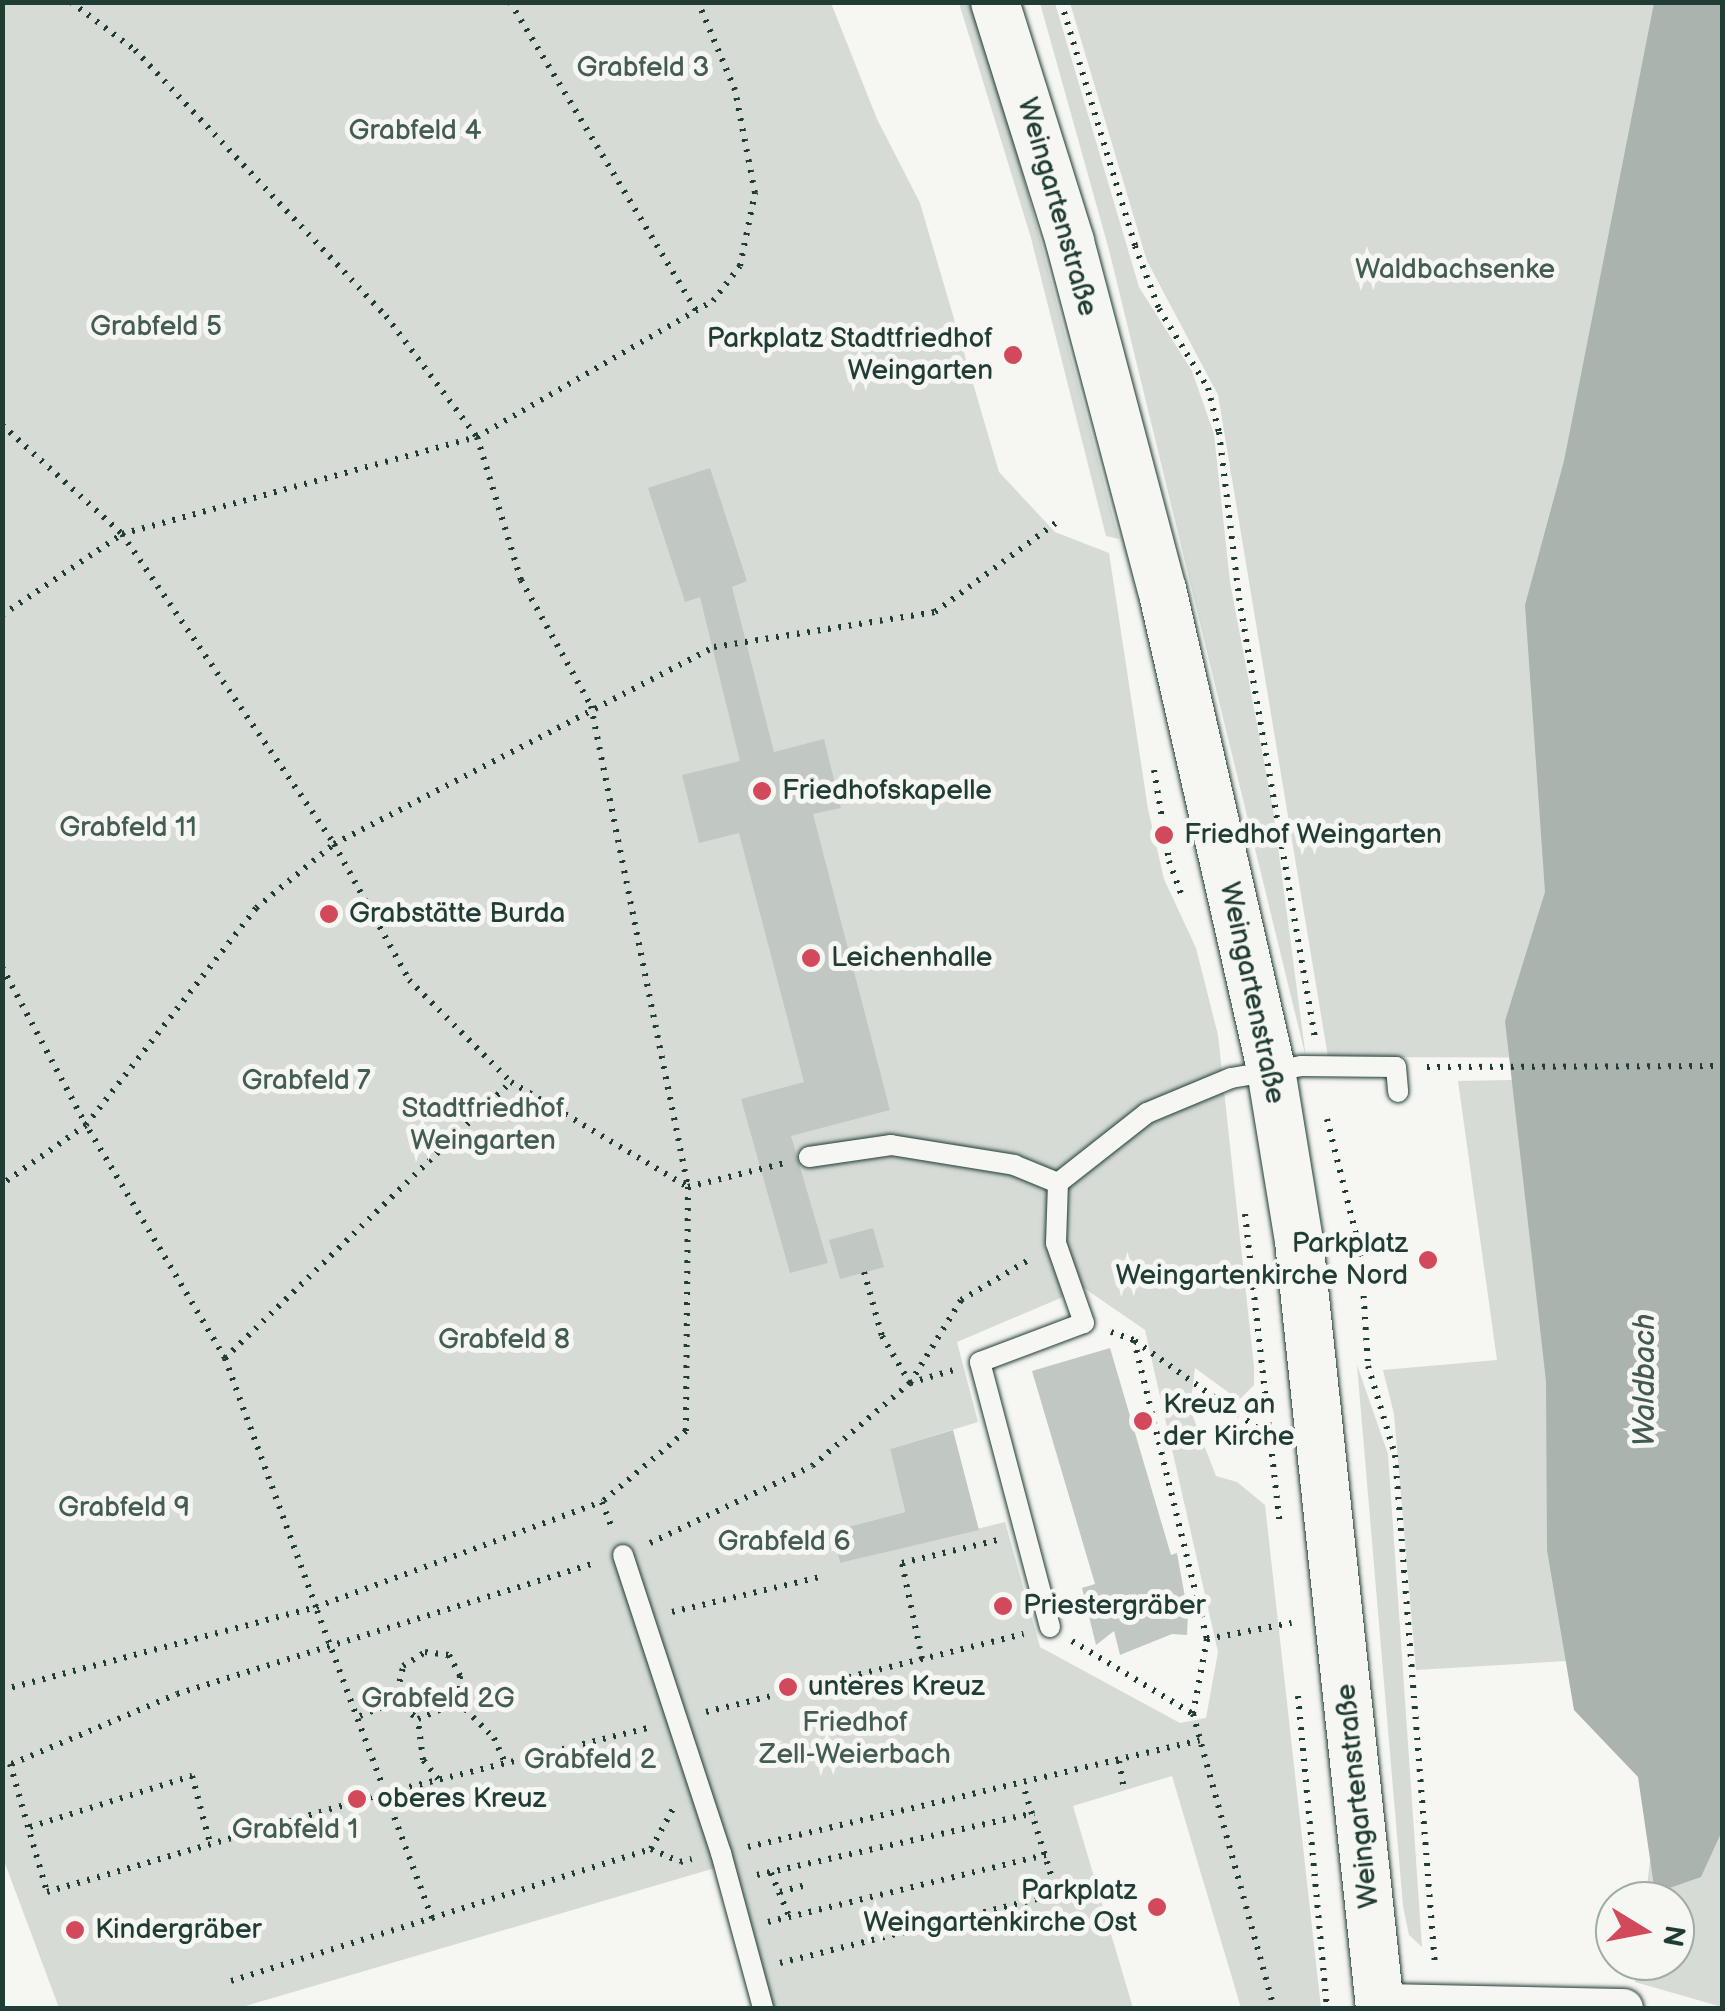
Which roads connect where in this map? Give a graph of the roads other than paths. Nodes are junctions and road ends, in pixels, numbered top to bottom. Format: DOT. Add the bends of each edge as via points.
graph roads {
  1 [pos="995,2"];
  2 [pos="1271,1070"];
  3 [pos="1398,1092"];
  4 [pos="810,1157"];
  5 [pos="1058,1182"];
  6 [pos="623,1555"];
  7 [pos="1050,1628"];
  8 [pos="1378,2007"];
  9 [pos="763,2008"];
  10 [pos="1624,2008"];
  1 -- 2 [label="street, Weingartenstraße" via="1070,242 1162,589"];
  2 -- 3 [label="lane" via="1396,1067"];
  2 -- 5 [label="lane" via="1231,1078 1147,1113"];
  2 -- 8 [label="street, Weingartenstraße" via="1300,1241"];
  4 -- 5 [label="lane" via="892,1145 1014,1165"];
  5 -- 7 [label="lane" via="1056,1244 1084,1322 980,1362"];
  6 -- 9 [label="lane" via="721,1853"];
  8 -- 10 [label="street" via="1437,1999"];
}
